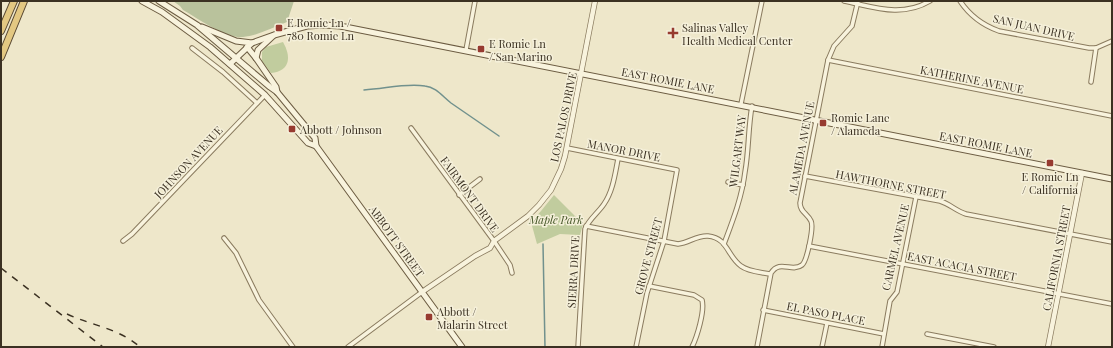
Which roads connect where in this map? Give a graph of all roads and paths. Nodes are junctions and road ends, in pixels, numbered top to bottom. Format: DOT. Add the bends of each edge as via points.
graph roads {
  1 [pos="14,1"];
  2 [pos="24,1"];
  3 [pos="142,1"];
  4 [pos="159,1"];
  5 [pos="475,1"];
  6 [pos="595,1"];
  7 [pos="762,1"];
  8 [pos="844,1"];
  9 [pos="930,1"];
  10 [pos="960,1"];
  11 [pos="858,2"];
  12 [pos="197,25"];
  13 [pos="1,31"];
  14 [pos="274,35"];
  15 [pos="1112,41"];
  16 [pos="252,43"];
  17 [pos="247,47"];
  18 [pos="192,48"];
  19 [pos="1096,48"];
  20 [pos="466,50"];
  21 [pos="1,57"];
  22 [pos="235,58"];
  23 [pos="256,58"];
  24 [pos="828,60"];
  25 [pos="230,64"];
  26 [pos="581,73"];
  27 [pos="1091,82"];
  28 [pos="277,92"];
  29 [pos="265,95"];
  30 [pos="257,103"];
  31 [pos="741,104"];
  32 [pos="752,106"];
  33 [pos="1112,116"];
  34 [pos="816,120"];
  35 [pos="411,128"];
  36 [pos="316,146"];
  37 [pos="567,148"];
  38 [pos="618,159"];
  39 [pos="677,170"];
  40 [pos="1082,173"];
  41 [pos="805,176"];
  42 [pos="480,179"];
  43 [pos="1112,179"];
  44 [pos="728,182"];
  45 [pos="743,185"];
  46 [pos="459,195"];
  47 [pos="916,197"];
  48 [pos="586,226"];
  49 [pos="1070,234"];
  50 [pos="224,238"];
  51 [pos="123,240"];
  52 [pos="494,241"];
  53 [pos="664,241"];
  54 [pos="1112,242"];
  55 [pos="724,244"];
  56 [pos="808,246"];
  57 [pos="902,264"];
  58 [pos="512,273"];
  59 [pos="770,274"];
  60 [pos="649,286"];
  61 [pos="422,292"];
  62 [pos="1058,294"];
  63 [pos="1112,304"];
  64 [pos="763,310"];
  65 [pos="827,323"];
  66 [pos="884,334"];
  67 [pos="927,334"];
  68 [pos="293,347"];
  69 [pos="348,347"];
  70 [pos="462,347"];
  71 [pos="578,347"];
  72 [pos="636,347"];
  73 [pos="692,347"];
  74 [pos="756,347"];
  75 [pos="822,347"];
  76 [pos="882,347"];
  77 [pos="994,347"];
  78 [pos="1048,347"];
  1 -- 13 [label="highway"];
  2 -- 21 [label="highway"];
  3 -- 25 [label="main road, ABBOTT STREET" via="162,12"];
  4 -- 12 [label="main road, ABBOTT STREET"];
  5 -- 20 [label="street"];
  6 -- 26 [label="street, LOS PALOS DRIVE"];
  7 -- 31 [label="street, WILGART WAY"];
  8 -- 11 [label="street"];
  9 -- 11 [label="street" via="904,10 886,10"];
  10 -- 19 [label="street, SAN JUAN DRIVE" via="976,19 992,28"];
  11 -- 24 [label="street, ALAMEDA AVENUE" via="852,26 834,46"];
  12 -- 16 [label="main road" via="236,41"];
  12 -- 22 [label="main road, ABBOTT STREET"];
  14 -- 16 [label="main road, EAST ROMIE LANE"];
  14 -- 20 [label="main road, EAST ROMIE LANE" via="307,26 333,25"];
  14 -- 23 [label="main road" via="258,50"];
  15 -- 19 [label="street, SAN JUAN DRIVE"];
  16 -- 17 [label="main road, EAST ROMIE LANE"];
  17 -- 22 [label="main road, EAST ROMIE LANE"];
  17 -- 23 [label="main road"];
  18 -- 30 [label="street"];
  19 -- 27 [label="street"];
  20 -- 26 [label="main road, EAST ROMIE LANE"];
  22 -- 25 [label="main road, EAST ROMIE LANE"];
  22 -- 28 [label="main road, ABBOTT STREET"];
  23 -- 28 [label="main road"];
  24 -- 33 [label="street, KATHERINE AVENUE"];
  24 -- 34 [label="street, ALAMEDA AVENUE"];
  25 -- 29 [label="main road, ABBOTT STREET"];
  26 -- 31 [label="main road, EAST ROMIE LANE"];
  26 -- 37 [label="street, LOS PALOS DRIVE"];
  28 -- 36 [label="main road, ABBOTT STREET" via="315,138"];
  29 -- 30 [label="street, JOHNSON AVENUE"];
  29 -- 36 [label="main road, ABBOTT STREET" via="308,143"];
  30 -- 51 [label="street, JOHNSON AVENUE" via="132,234"];
  31 -- 32 [label="main road, EAST ROMIE LANE"];
  32 -- 34 [label="main road, EAST ROMIE LANE"];
  32 -- 45 [label="street, WILGART WAY"];
  34 -- 40 [label="main road, EAST ROMIE LANE"];
  34 -- 41 [label="street, ALAMEDA AVENUE"];
  35 -- 46 [label="street, FAIRMONT DRIVE"];
  36 -- 61 [label="main road, ABBOTT STREET"];
  37 -- 38 [label="street, MANOR DRIVE"];
  37 -- 52 [label="street, LOS PALOS DRIVE" via="551,190 528,216"];
  38 -- 39 [label="street, MANOR DRIVE"];
  38 -- 48 [label="street, SIERRA DRIVE" via="609,196"];
  39 -- 53 [label="street, GROVE STREET"];
  40 -- 43 [label="main road, EAST ROMIE LANE"];
  40 -- 49 [label="street, CALIFORNIA STREET"];
  41 -- 47 [label="street, HAWTHORNE STREET"];
  41 -- 56 [label="street, ALAMEDA AVENUE" via="800,205 812,223"];
  42 -- 46 [label="street"];
  44 -- 45 [label="street"];
  45 -- 55 [label="street, WILGART WAY"];
  46 -- 52 [label="street, FAIRMONT DRIVE"];
  47 -- 49 [label="street, HAWTHORNE STREET" via="944,202 966,214"];
  47 -- 57 [label="street, CARMEL AVENUE"];
  48 -- 53 [label="street"];
  48 -- 71 [label="street, SIERRA DRIVE"];
  49 -- 54 [label="street, HAWTHORNE STREET"];
  49 -- 62 [label="street, CALIFORNIA STREET"];
  50 -- 68 [label="street" via="236,253 259,300"];
  52 -- 58 [label="street, FAIRMONT DRIVE" via="510,265"];
  52 -- 61 [label="street, LOS PALOS DRIVE" via="490,248"];
  53 -- 55 [label="street" via="682,244 707,236"];
  53 -- 60 [label="street, GROVE STREET"];
  55 -- 59 [label="street" via="742,266"];
  56 -- 57 [label="street, EAST ACACIA STREET"];
  56 -- 59 [label="street, ALAMEDA AVENUE" via="806,259 801,266 777,267"];
  57 -- 62 [label="street, EAST ACACIA STREET"];
  57 -- 66 [label="street, CARMEL AVENUE"];
  59 -- 64 [label="street"];
  60 -- 72 [label="street, GROVE STREET"];
  60 -- 73 [label="street" via="694,294 702,300 697,336"];
  61 -- 69 [label="street"];
  61 -- 70 [label="main road, ABBOTT STREET"];
  62 -- 63 [label="street, EAST ACACIA STREET"];
  62 -- 78 [label="street, CALIFORNIA STREET"];
  64 -- 65 [label="street, EL PASO PLACE"];
  64 -- 74 [label="street"];
  65 -- 66 [label="street, EL PASO PLACE"];
  65 -- 75 [label="street"];
  66 -- 76 [label="street, CARMEL AVENUE"];
  67 -- 77 [label="street"];
}
